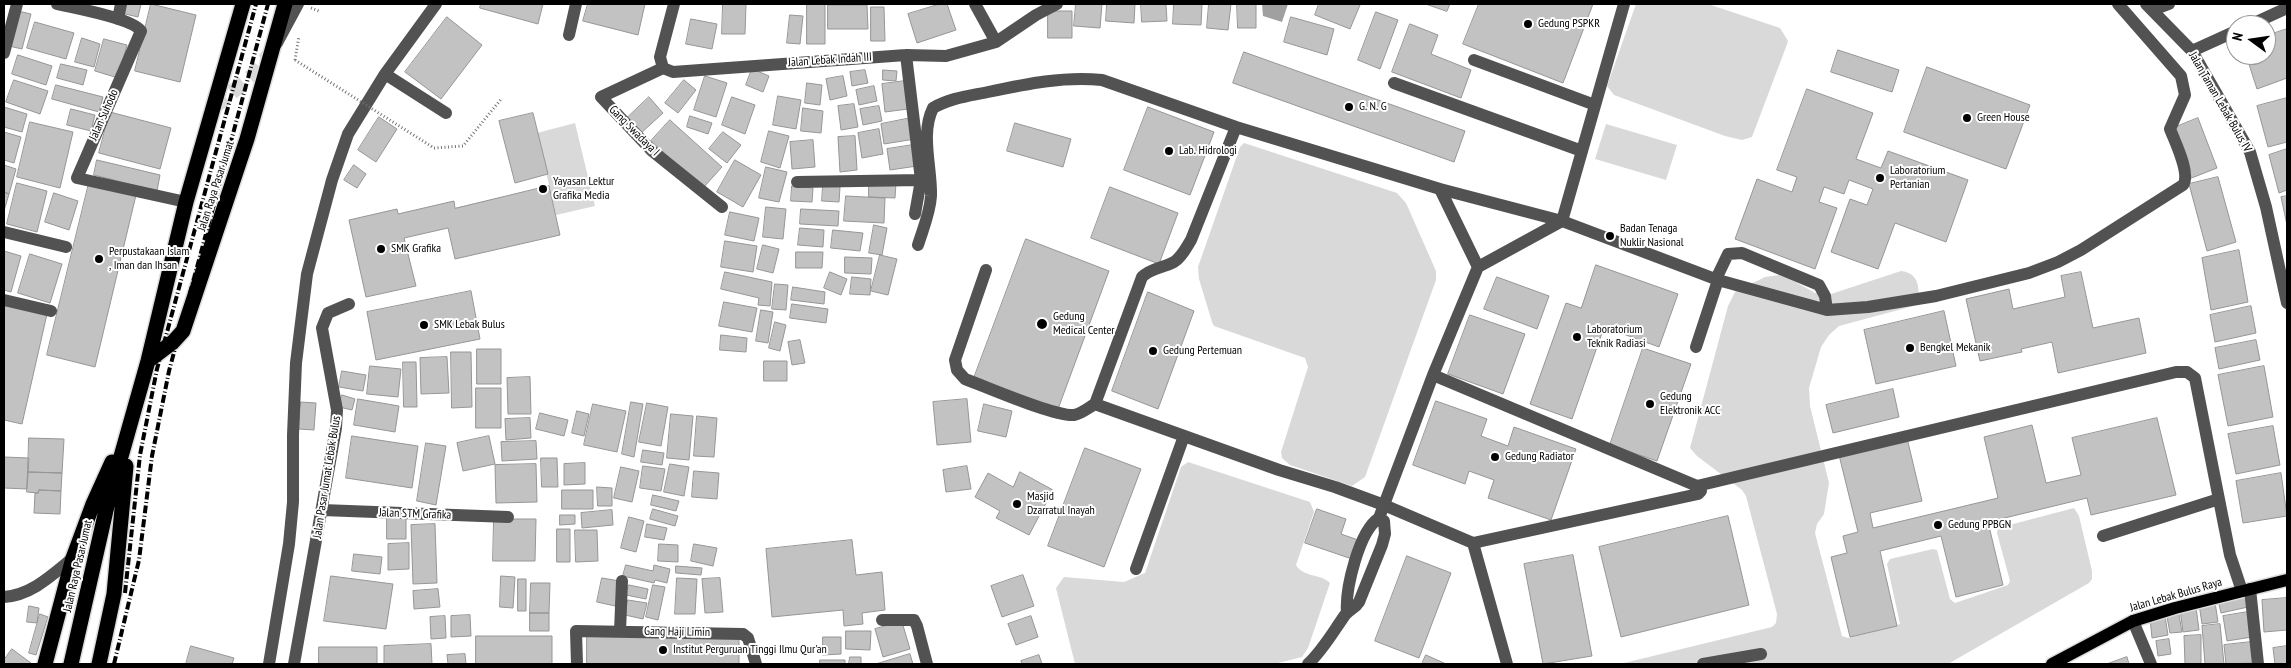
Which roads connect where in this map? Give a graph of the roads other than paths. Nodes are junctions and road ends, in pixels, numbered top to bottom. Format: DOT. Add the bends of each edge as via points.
graph roads {
  1 [pos="17,4"];
  2 [pos="57,4"];
  3 [pos="121,4"];
  4 [pos="243,4"];
  5 [pos="285,4"];
  6 [pos="436,4"];
  7 [pos="576,4"];
  8 [pos="674,4"];
  9 [pos="975,4"];
  10 [pos="1057,4"];
  11 [pos="1624,4"];
  12 [pos="2118,4"];
  13 [pos="2169,4"];
  14 [pos="304,6"];
  15 [pos="2149,7"];
  16 [pos="2287,8"];
  17 [pos="2272,15"];
  18 [pos="118,19"];
  19 [pos="569,35"];
  20 [pos="2226,36"];
  21 [pos="996,42"];
  22 [pos="273,50"];
  23 [pos="2192,51"];
  24 [pos="4,53"];
  25 [pos="906,55"];
  26 [pos="1474,60"];
  27 [pos="663,68"];
  28 [pos="385,74"];
  29 [pos="1394,83"];
  30 [pos="1595,105"];
  31 [pos="446,113"];
  32 [pos="1236,127"];
  33 [pos="1582,151"];
  34 [pos="921,180"];
  35 [pos="798,182"];
  36 [pos="1440,189"];
  37 [pos="186,202"];
  38 [pos="722,207"];
  39 [pos="915,214"];
  40 [pos="1562,221"];
  41 [pos="4,232"];
  42 [pos="918,245"];
  43 [pos="66,247"];
  44 [pos="1478,268"];
  45 [pos="986,270"];
  46 [pos="1717,280"];
  47 [pos="4,300"];
  48 [pos="2287,303"];
  49 [pos="348,304"];
  50 [pos="51,310"];
  51 [pos="1827,310"];
  52 [pos="1696,347"];
  53 [pos="148,361"];
  54 [pos="1433,375"];
  55 [pos="1094,404"];
  56 [pos="132,417"];
  57 [pos="1184,436"];
  58 [pos="1697,486"];
  59 [pos="2219,499"];
  60 [pos="1384,505"];
  61 [pos="322,510"];
  62 [pos="508,517"];
  63 [pos="1379,518"];
  64 [pos="2103,536"];
  65 [pos="1472,543"];
  66 [pos="73,558"];
  67 [pos="1136,569"];
  68 [pos="2287,580"];
  69 [pos="622,581"];
  70 [pos="2246,590"];
  71 [pos="4,597"];
  72 [pos="1346,612"];
  73 [pos="882,620"];
  74 [pos="2133,621"];
  75 [pos="620,632"];
  76 [pos="1761,654"];
  77 [pos="45,664"];
  78 [pos="71,664"];
  79 [pos="99,664"];
  80 [pos="269,664"];
  81 [pos="294,664"];
  82 [pos="578,664"];
  83 [pos="756,664"];
  84 [pos="927,664"];
  85 [pos="1308,664"];
  86 [pos="1507,664"];
  87 [pos="1703,664"];
  88 [pos="2052,664"];
  89 [pos="2151,664"];
  90 [pos="2258,664"];
  1 -- 24 [label="street"];
  2 -- 18 [label="street, Jalan Suhodo"];
  3 -- 18 [label="street"];
  4 -- 37 [label="highway, Jalan Raya Pasar Jumat"];
  5 -- 22 [label="highway, Jalan Raya Pasar Jumat"];
  6 -- 28 [label="street"];
  7 -- 19 [label="street"];
  8 -- 27 [label="street" via="660,57"];
  9 -- 21 [label="street"];
  10 -- 21 [label="street, Jalan Lebak Indah III"];
  11 -- 30 [label="street"];
  12 -- 51 [label="street" via="2181,76 2185,96 2170,129 2186,182 2081,250 2029,273 1936,296"];
  13 -- 15 [label="street"];
  14 -- 22 [label="street"];
  15 -- 23 [label="street, Jalan Taman Lebak Bulus IV"];
  16 -- 17 [label="street"];
  18 -- 37 [label="street, Jalan Suhodo" via="142,31 76,178"];
  20 -- 23 [label="street"];
  21 -- 25 [label="street, Jalan Lebak Indah III" via="946,56"];
  22 -- 53 [label="highway, Jalan Raya Pasar Jumat" via="183,331"];
  23 -- 48 [label="street, Jalan Taman Lebak Bulus IV" via="2250,152 2271,225"];
  25 -- 27 [label="street, Jalan Lebak Indah III" via="673,72"];
  25 -- 34 [label="street"];
  26 -- 30 [label="street"];
  27 -- 38 [label="street, Gang Swadaya I" via="601,97 651,150"];
  28 -- 31 [label="street"];
  28 -- 80 [label="street" via="348,134 307,274 296,363 289,544"];
  29 -- 33 [label="street"];
  30 -- 33 [label="street"];
  32 -- 36 [label="street"];
  32 -- 42 [label="street" via="1102,80 1083,78 1041,81 948,100 933,108 929,116 931,194"];
  32 -- 55 [label="street" via="1182,255 1174,262 1146,272 1137,285"];
  33 -- 40 [label="street"];
  34 -- 35 [label="street"];
  34 -- 39 [label="street"];
  36 -- 40 [label="street"];
  36 -- 44 [label="street"];
  37 -- 53 [label="highway, Jalan Raya Pasar Jumat"];
  40 -- 44 [label="street"];
  40 -- 46 [label="street"];
  41 -- 43 [label="street"];
  44 -- 54 [label="street"];
  45 -- 55 [label="street" via="955,360 958,373 965,379 1056,413 1073,415"];
  46 -- 51 [label="street"];
  46 -- 51 [label="street" via="1728,254 1742,253 1819,285"];
  46 -- 52 [label="street"];
  47 -- 50 [label="street"];
  49 -- 61 [label="street, Jalan Pasar Jumat Lebak Bulus" via="328,314 322,328 337,410"];
  53 -- 56 [label="highway, Jalan Raya Pasar Jumat"];
  54 -- 58 [label="street"];
  54 -- 60 [label="street"];
  55 -- 57 [label="street"];
  56 -- 66 [label="highway"];
  56 -- 78 [label="highway, Jalan Raya Pasar Jumat" via="107,506"];
  56 -- 79 [label="highway, Jalan Raya Pasar Jumat" via="114,594"];
  57 -- 60 [label="street"];
  57 -- 67 [label="street"];
  58 -- 59 [label="street" via="2182,371 2195,378"];
  58 -- 65 [label="street" via="1701,491 1698,494"];
  59 -- 64 [label="street"];
  59 -- 70 [label="street" via="2230,555"];
  60 -- 63 [label="street"];
  60 -- 65 [label="street"];
  61 -- 62 [label="street, Jalan STM Grafika"];
  61 -- 81 [label="street, Jalan Pasar Jumat Lebak Bulus"];
  63 -- 72 [label="street" via="1368,529 1364,539 1348,586"];
  63 -- 72 [label="street" via="1384,521 1385,528 1382,545 1359,602 1355,609"];
  65 -- 86 [label="street"];
  66 -- 71 [label="street" via="37,587"];
  66 -- 77 [label="highway"];
  68 -- 70 [label="main road, Jalan Lebak Bulus Raya"];
  69 -- 75 [label="street"];
  70 -- 74 [label="main road, Jalan Lebak Bulus Raya"];
  70 -- 90 [label="street"];
  72 -- 85 [label="street"];
  73 -- 84 [label="street" via="914,620"];
  74 -- 88 [label="main road, Jalan Lebak Bulus Raya"];
  74 -- 89 [label="street"];
  75 -- 82 [label="street, Gang Haji Limin" via="576,631"];
  75 -- 83 [label="street, Gang Haji Limin" via="743,634 748,638"];
  76 -- 87 [label="street"];
}
